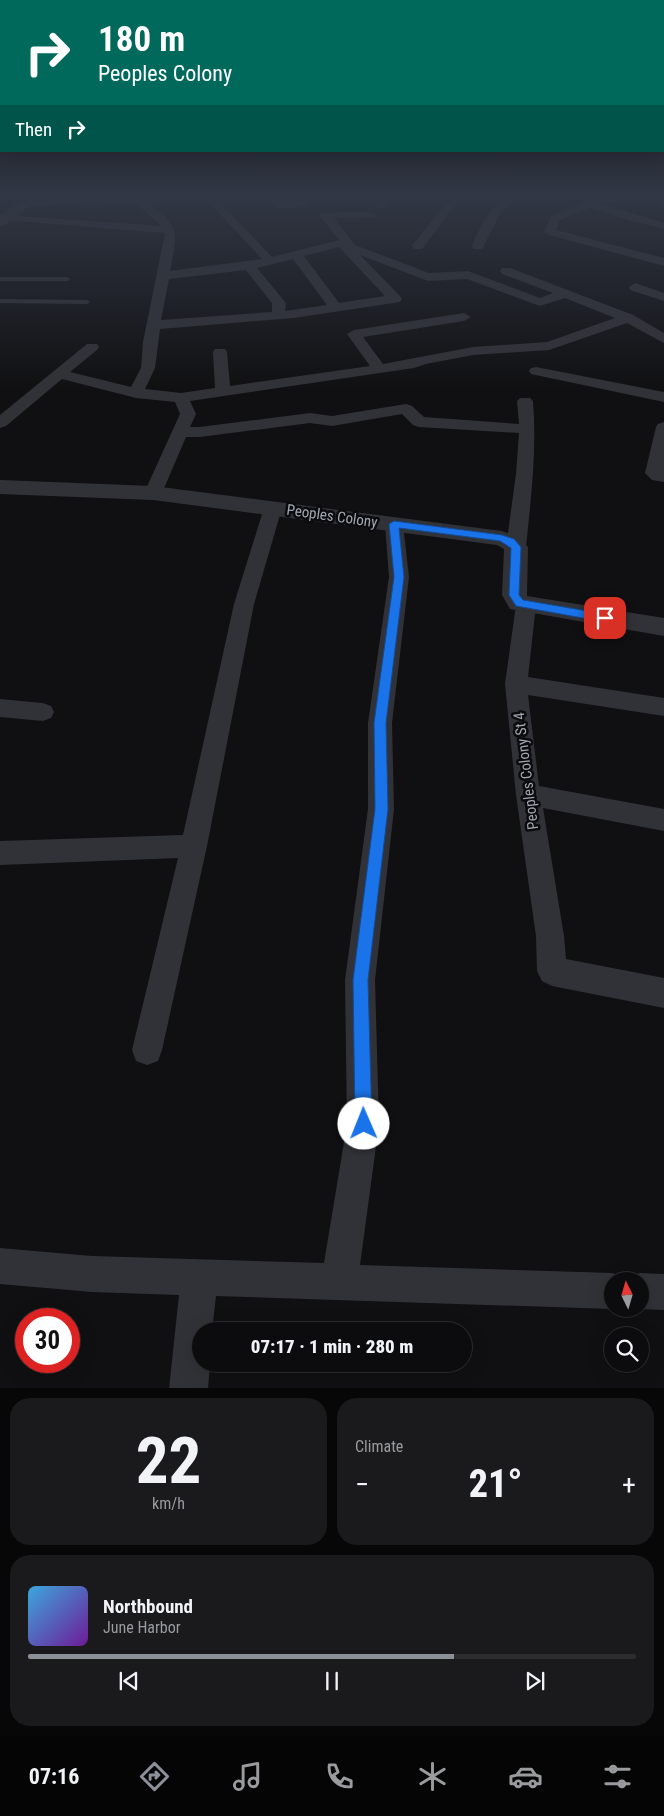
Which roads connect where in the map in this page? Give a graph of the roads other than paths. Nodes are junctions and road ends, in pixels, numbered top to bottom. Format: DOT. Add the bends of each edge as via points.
graph roads {
  1 [pos="167,261"];
  2 [pos="270,261"];
  3 [pos="301,261"];
  4 [pos="360,261"];
  5 [pos="386,261"];
  6 [pos="249,266"];
  7 [pos="506,271"];
  8 [pos="163,276"];
  9 [pos="0,279"];
  10 [pos="67,279"];
  11 [pos="635,287"];
  12 [pos="567,293"];
  13 [pos="664,297"];
  14 [pos="0,301"];
  15 [pos="87,302"];
  16 [pos="336,309"];
  17 [pos="278,315"];
  18 [pos="464,317"];
  19 [pos="628,318"];
  20 [pos="153,325"];
  21 [pos="664,339"];
  22 [pos="549,346"];
  23 [pos="92,347"];
  24 [pos="220,352"];
  25 [pos="379,369"];
  26 [pos="59,374"];
  27 [pos="223,392"];
  28 [pos="136,393"];
  29 [pos="664,397"];
  30 [pos="182,398"];
  31 [pos="524,401"];
  32 [pos="0,423"];
  33 [pos="664,427"];
  34 [pos="527,429"];
  35 [pos="180,432"];
  36 [pos="664,478"];
  37 [pos="0,487"];
  38 [pos="152,493"];
  39 [pos="273,508"];
  40 [pos="394,524"];
  41 [pos="516,547"];
  42 [pos="526,605"];
  43 [pos="664,627"];
  44 [pos="516,684"];
  45 [pos="664,707"];
  46 [pos="0,708"];
  47 [pos="43,712"];
  48 [pos="528,795"];
  49 [pos="664,820"];
  50 [pos="194,846"];
  51 [pos="0,853"];
  52 [pos="664,993"];
  53 [pos="147,1050"];
  54 [pos="0,1266"];
  55 [pos="199,1277"];
  56 [pos="339,1282"];
  57 [pos="604,1291"];
  58 [pos="649,1291"];
  59 [pos="664,1292"];
  60 [pos="188,1388"];
  1 -- 8 [label="street"];
  2 -- 6 [label="street"];
  3 -- 16 [label="street"];
  4 -- 16 [label="street" via="395,299"];
  5 -- 12 [label="street" via="428,277 468,275 540,302"];
  6 -- 8 [label="street"];
  6 -- 17 [label="street" via="279,303"];
  7 -- 12 [label="street"];
  8 -- 20 [label="street"];
  9 -- 10 [label="lane"];
  11 -- 13 [label="street"];
  12 -- 19 [label="street"];
  14 -- 15 [label="lane"];
  16 -- 17 [label="street"];
  17 -- 20 [label="street"];
  18 -- 25 [label="street" via="354,334"];
  19 -- 21 [label="street"];
  19 -- 22 [label="street"];
  20 -- 28 [label="street" via="148,368"];
  22 -- 25 [label="street" via="473,351"];
  22 -- 29 [label="street" via="533,377"];
  23 -- 26 [label="street"];
  24 -- 27 [label="street"];
  25 -- 27 [label="street"];
  26 -- 28 [label="street"];
  26 -- 32 [label="street"];
  27 -- 30 [label="street"];
  28 -- 30 [label="street"];
  30 -- 35 [label="street" via="188,414"];
  31 -- 34 [label="street"];
  33 -- 36 [label="street" via="654,472"];
  34 -- 35 [label="street" via="419,422 406,410 332,420 310,418"];
  34 -- 41 [label="street"];
  35 -- 38 [label="street"];
  37 -- 38 [label="street, Peoples Colony"];
  38 -- 39 [label="street, Peoples Colony"];
  39 -- 40 [label="street, Peoples Colony"];
  39 -- 50 [label="street" via="244,604"];
  40 -- 41 [label="street, Peoples Colony" via="502,538"];
  40 -- 56 [label="street" via="399,577 380,723 381,809 360,980 364,1124"];
  41 -- 42 [label="street" via="514,595 519,603"];
  42 -- 43 [label="street"];
  42 -- 44 [label="street, Peoples Colony St 4"];
  44 -- 45 [label="street"];
  44 -- 48 [label="street, Peoples Colony St 4"];
  46 -- 47 [label="street"];
  48 -- 49 [label="street"];
  48 -- 52 [label="street, Peoples Colony St 4" via="550,936 552,971"];
  50 -- 51 [label="street"];
  50 -- 53 [label="street"];
  54 -- 55 [label="street"];
  55 -- 56 [label="street"];
  55 -- 60 [label="street"];
  56 -- 57 [label="street"];
  58 -- 59 [label="street"];
}
